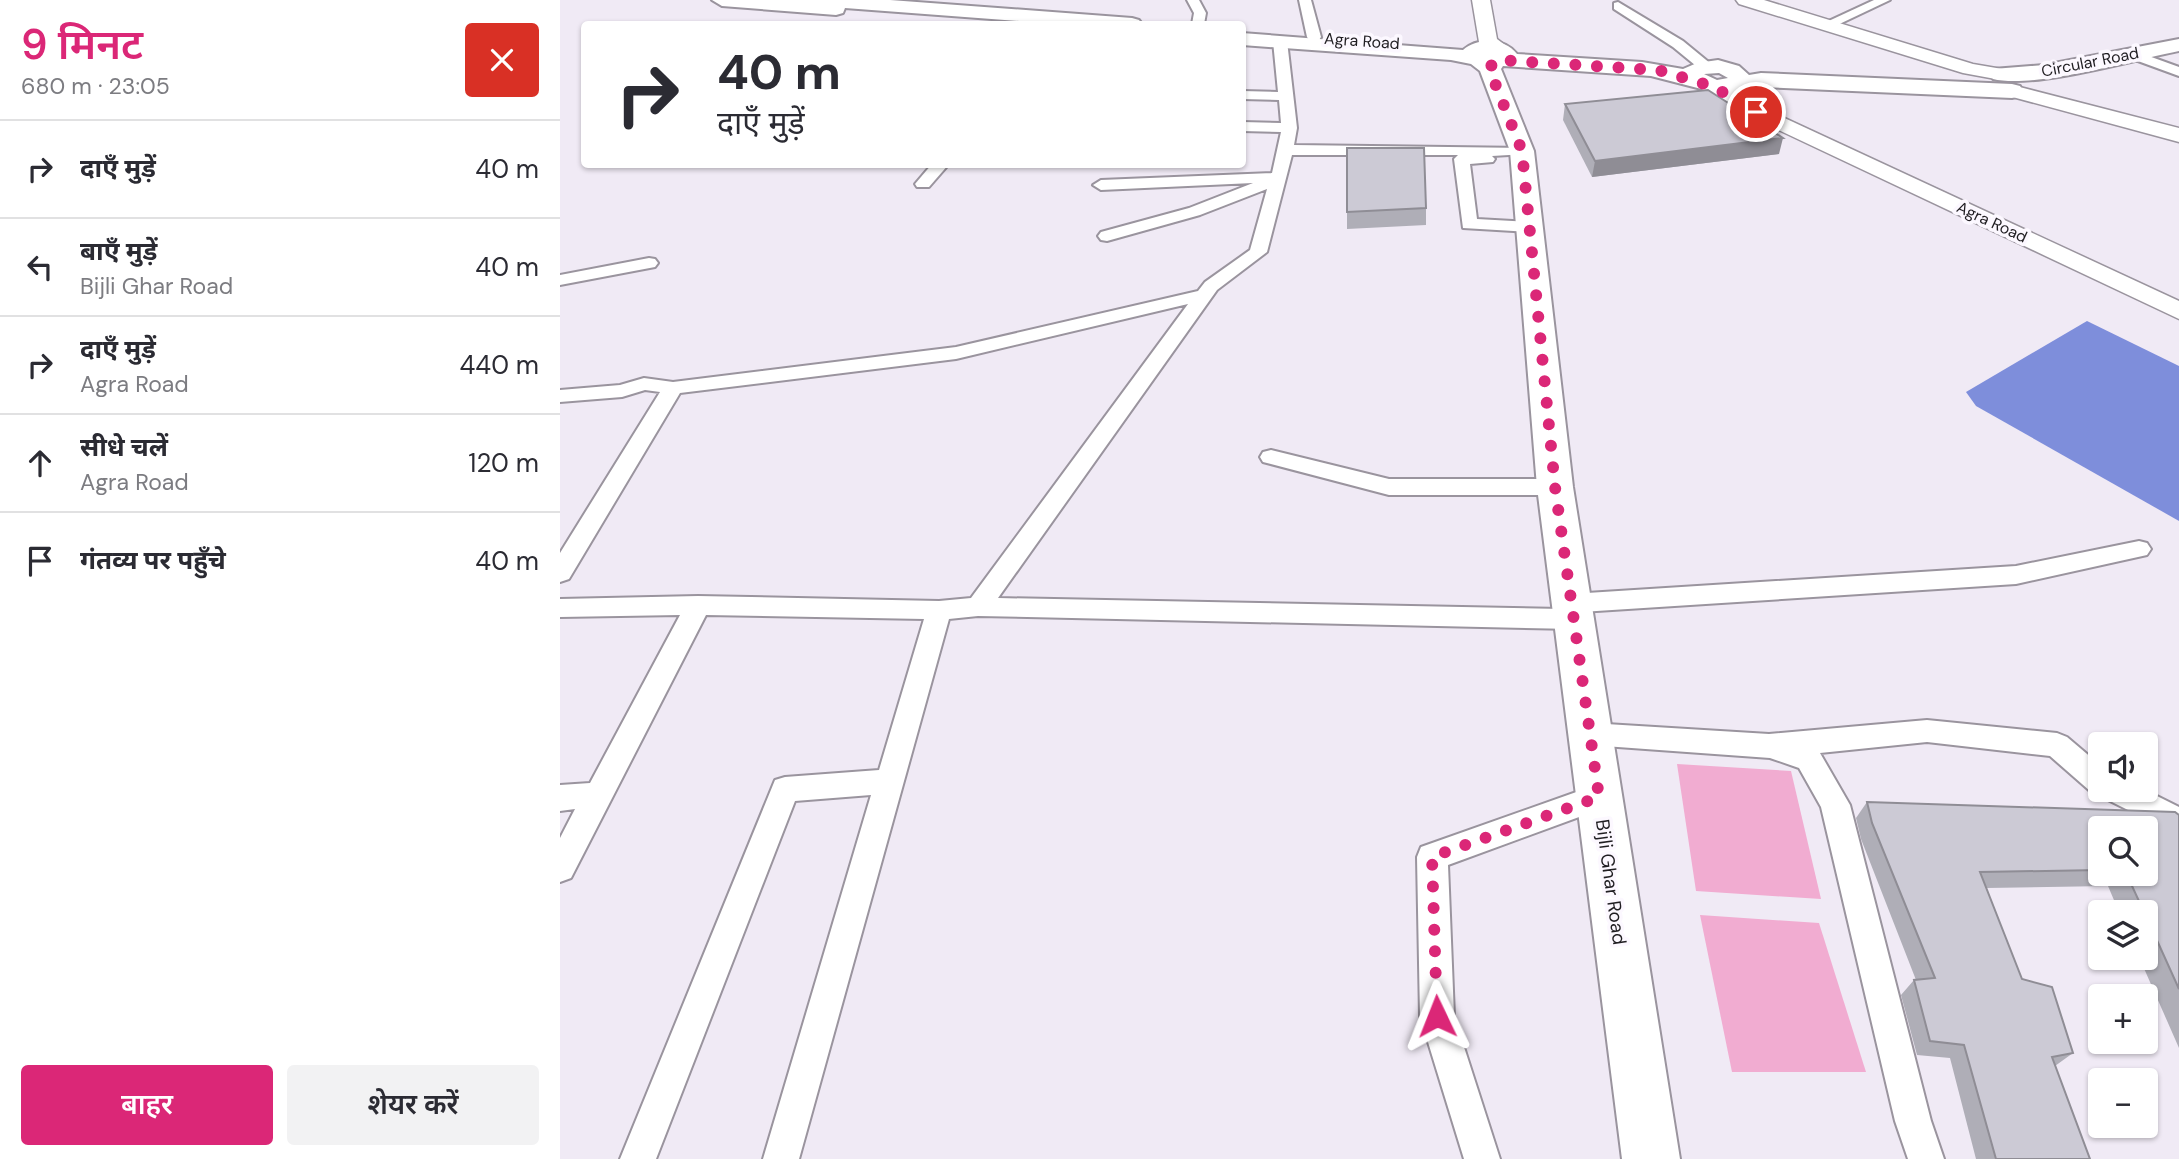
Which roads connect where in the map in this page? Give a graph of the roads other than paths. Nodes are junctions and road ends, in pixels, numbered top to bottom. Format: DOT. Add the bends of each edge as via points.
graph roads {
  1 [pos="722,0"];
  2 [pos="812,0"];
  3 [pos="1193,0"];
  4 [pos="1305,0"];
  5 [pos="1481,0"];
  6 [pos="1745,0"];
  7 [pos="1884,0"];
  8 [pos="1618,6"];
  9 [pos="1000,21"];
  10 [pos="1082,21"];
  11 [pos="1199,21"];
  12 [pos="1826,24"];
  13 [pos="1246,32"];
  14 [pos="1314,37"];
  15 [pos="1246,39"];
  16 [pos="1280,41"];
  17 [pos="2179,45"];
  18 [pos="2179,53"];
  19 [pos="1491,54"];
  20 [pos="2140,57"];
  21 [pos="2179,72"];
  22 [pos="1713,77"];
  23 [pos="2009,81"];
  24 [pos="1246,95"];
  25 [pos="1286,96"];
  26 [pos="1246,126"];
  27 [pos="1289,128"];
  28 [pos="1804,133"];
  29 [pos="2176,134"];
  30 [pos="1286,150"];
  31 [pos="1522,155"];
  32 [pos="937,168"];
  33 [pos="1279,177"];
  34 [pos="923,184"];
  35 [pos="1101,184"];
  36 [pos="1529,227"];
  37 [pos="1107,236"];
  38 [pos="649,263"];
  39 [pos="560,280"];
  40 [pos="1204,295"];
  41 [pos="2179,310"];
  42 [pos="673,388"];
  43 [pos="560,396"];
  44 [pos="1271,457"];
  45 [pos="1555,487"];
  46 [pos="2140,549"];
  47 [pos="560,573"];
  48 [pos="698,605"];
  49 [pos="978,607"];
  50 [pos="560,608"];
  51 [pos="939,610"];
  52 [pos="1573,611"];
  53 [pos="1590,734"];
  54 [pos="1769,746"];
  55 [pos="2088,772"];
  56 [pos="890,781"];
  57 [pos="599,795"];
  58 [pos="1599,797"];
  59 [pos="560,798"];
  60 [pos="2140,802"];
  61 [pos="2179,827"];
  62 [pos="560,868"];
  63 [pos="638,1159"];
  64 [pos="781,1159"];
  65 [pos="1482,1159"];
  66 [pos="1651,1159"];
  67 [pos="1926,1159"];
  1 -- 9 [label="main road"];
  2 -- 10 [label="main road"];
  3 -- 11 [label="street"];
  4 -- 14 [label="street"];
  5 -- 19 [label="main road"];
  6 -- 12 [label="main road"];
  7 -- 12 [label="street"];
  8 -- 22 [label="street" via="1678,44"];
  12 -- 23 [label="main road"];
  13 -- 14 [label="main road, Agra Road"];
  14 -- 19 [label="main road, Agra Road"];
  15 -- 16 [label="main road, Agra Road"];
  16 -- 19 [label="main road, Agra Road"];
  16 -- 25 [label="street"];
  17 -- 20 [label="main road, Circular Road"];
  18 -- 20 [label="main road, Circular Road"];
  19 -- 22 [label="main road, Agra Road"];
  19 -- 31 [label="main road, Bijli Ghar Road"];
  20 -- 21 [label="street"];
  20 -- 23 [label="main road, Circular Road"];
  20 -- 23 [label="main road, Circular Road"];
  22 -- 23 [label="main road"];
  22 -- 28 [label="main road, Agra Road"];
  22 -- 28 [label="main road, Agra Road" via="1723,91 1756,112"];
  23 -- 29 [label="main road"];
  24 -- 25 [label="street"];
  25 -- 27 [label="street"];
  26 -- 27 [label="street"];
  27 -- 30 [label="street"];
  28 -- 41 [label="main road, Agra Road"];
  30 -- 31 [label="street"];
  30 -- 33 [label="street"];
  31 -- 36 [label="main road, Bijli Ghar Road"];
  31 -- 36 [label="street" via="1462,159 1469,224"];
  32 -- 34 [label="street"];
  33 -- 35 [label="street"];
  33 -- 37 [label="street" via="1183,217"];
  33 -- 40 [label="street" via="1258,253"];
  36 -- 45 [label="main road, Bijli Ghar Road"];
  38 -- 39 [label="street"];
  40 -- 42 [label="street" via="956,353"];
  40 -- 49 [label="street"];
  42 -- 43 [label="street" via="644,384 622,391"];
  42 -- 47 [label="street"];
  44 -- 45 [label="street" via="1389,487"];
  45 -- 52 [label="main road, Bijli Ghar Road"];
  46 -- 52 [label="street" via="2016,575"];
  48 -- 50 [label="street"];
  48 -- 51 [label="street"];
  48 -- 57 [label="street"];
  49 -- 51 [label="street"];
  49 -- 52 [label="street"];
  51 -- 56 [label="street"];
  52 -- 53 [label="main road, Bijli Ghar Road"];
  53 -- 54 [label="street"];
  53 -- 58 [label="main road, Bijli Ghar Road"];
  54 -- 55 [label="street" via="1927,731 2057,746"];
  54 -- 67 [label="street" via="1809,759 1835,805"];
  56 -- 63 [label="street" via="785,789"];
  56 -- 64 [label="street"];
  57 -- 59 [label="street"];
  57 -- 62 [label="street"];
  58 -- 65 [label="street" via="1432,857 1437,1016"];
  58 -- 66 [label="main road, Bijli Ghar Road"];
  60 -- 61 [label="street" via="2170,817"];
}
